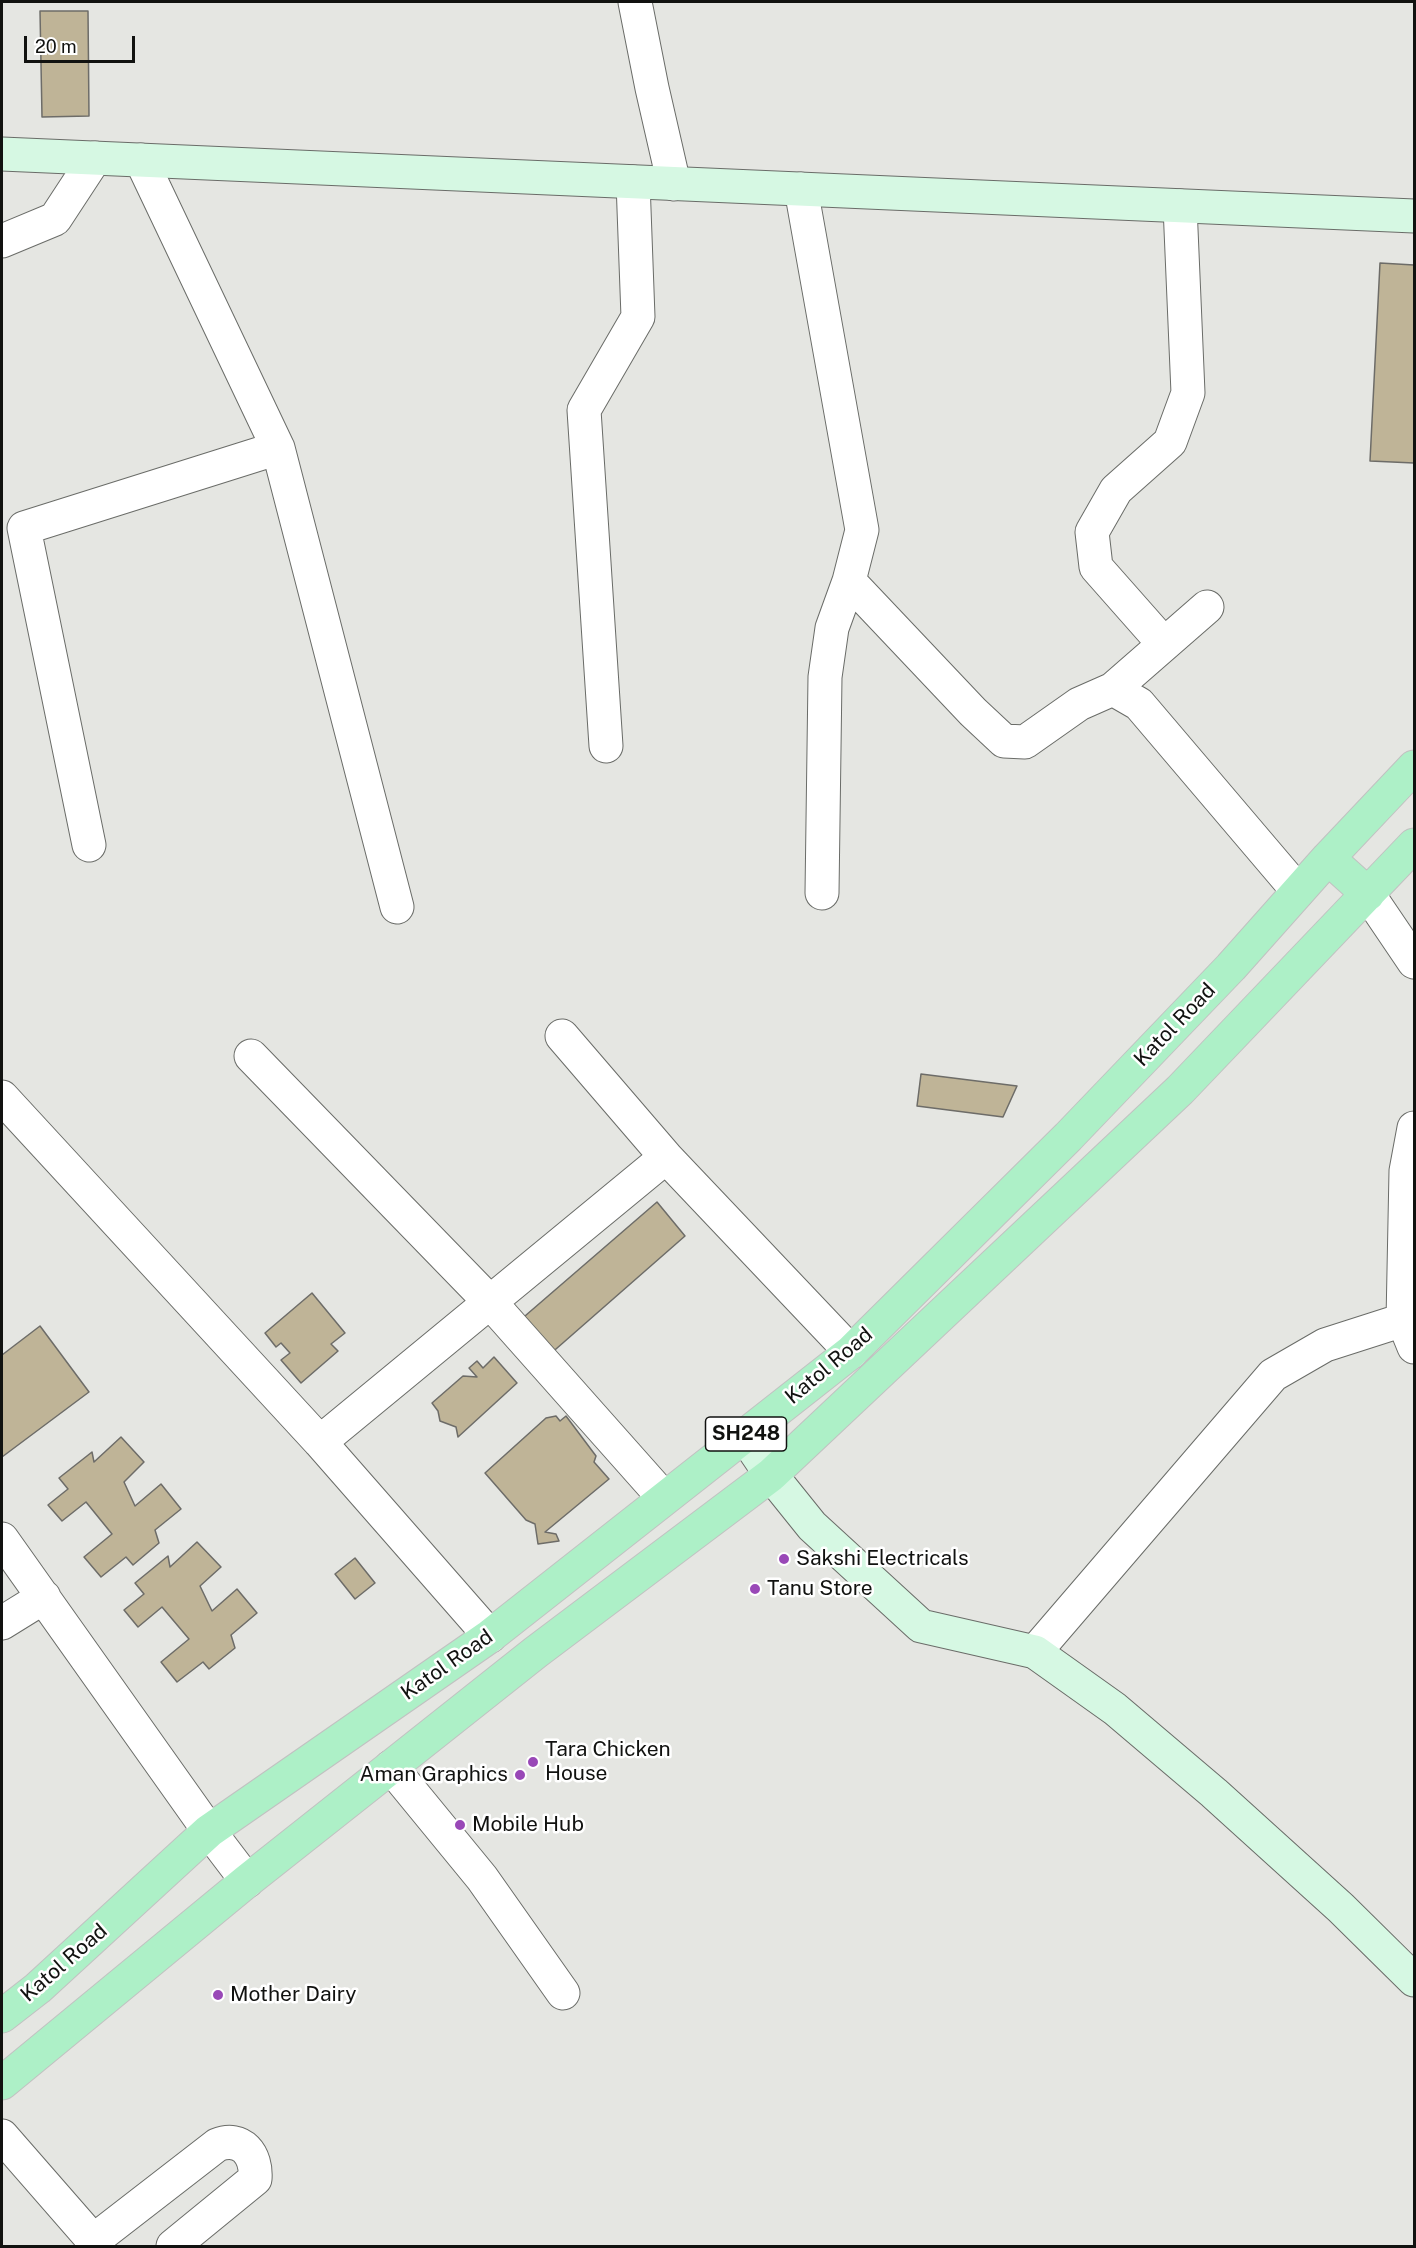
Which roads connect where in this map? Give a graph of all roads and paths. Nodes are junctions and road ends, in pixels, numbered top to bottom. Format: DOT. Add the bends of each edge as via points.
graph roads {
  1 [pos="635,2"];
  2 [pos="2,154"];
  3 [pos="95,158"];
  4 [pos="141,160"];
  5 [pos="633,182"];
  6 [pos="674,183"];
  7 [pos="801,189"];
  8 [pos="1180,206"];
  9 [pos="1414,216"];
  10 [pos="2,241"];
  11 [pos="278,448"];
  12 [pos="849,581"];
  13 [pos="1207,606"];
  14 [pos="1164,644"];
  15 [pos="1113,689"];
  16 [pos="606,746"];
  17 [pos="1414,767"];
  18 [pos="89,845"];
  19 [pos="1414,845"];
  20 [pos="1328,858"];
  21 [pos="1298,891"];
  22 [pos="822,893"];
  23 [pos="1368,894"];
  24 [pos="397,907"];
  25 [pos="1414,962"];
  26 [pos="562,1036"];
  27 [pos="251,1056"];
  28 [pos="2,1097"];
  29 [pos="1414,1128"];
  30 [pos="666,1157"];
  31 [pos="490,1302"];
  32 [pos="1409,1334"];
  33 [pos="851,1352"];
  34 [pos="744,1435"];
  35 [pos="320,1442"];
  36 [pos="771,1475"];
  37 [pos="664,1498"];
  38 [pos="2,1539"];
  39 [pos="44,1597"];
  40 [pos="2,1623"];
  41 [pos="490,1636"];
  42 [pos="1035,1652"];
  43 [pos="391,1767"];
  44 [pos="209,1832"];
  45 [pos="247,1881"];
  46 [pos="1414,1980"];
  47 [pos="563,1994"];
  48 [pos="2,2016"];
  49 [pos="2,2083"];
  50 [pos="2,2136"];
  51 [pos="96,2244"];
  52 [pos="172,2247"];
  1 -- 6 [label="street"];
  2 -- 3 [label="street"];
  3 -- 4 [label="street"];
  3 -- 10 [label="street" via="55,219"];
  4 -- 5 [label="street"];
  4 -- 11 [label="street"];
  5 -- 6 [label="street"];
  5 -- 16 [label="street" via="638,317 584,410"];
  6 -- 7 [label="street"];
  7 -- 8 [label="street"];
  7 -- 12 [label="street" via="862,530"];
  8 -- 9 [label="street"];
  8 -- 14 [label="street" via="1188,393 1170,442 1116,490 1092,532 1096,567"];
  11 -- 18 [label="street" via="24,528"];
  11 -- 24 [label="street"];
  12 -- 15 [label="street" via="1004,741 1025,742 1079,704"];
  12 -- 22 [label="street" via="832,628 825,677"];
  13 -- 14 [label="street"];
  14 -- 15 [label="street"];
  15 -- 21 [label="street" via="1139,704"];
  17 -- 20 [label="main road, Katol Road / SH248"];
  19 -- 23 [label="main road, Katol Road / SH248"];
  20 -- 21 [label="main road, Katol Road / SH248"];
  20 -- 23 [label="main road"];
  21 -- 33 [label="main road, Katol Road / SH248" via="1068,1137"];
  23 -- 25 [label="street"];
  23 -- 36 [label="main road, Katol Road / SH248" via="1180,1089"];
  26 -- 30 [label="street"];
  27 -- 31 [label="street"];
  28 -- 35 [label="street"];
  29 -- 32 [label="street" via="1406,1171"];
  30 -- 31 [label="street"];
  30 -- 33 [label="street"];
  31 -- 35 [label="street"];
  31 -- 37 [label="street"];
  32 -- 42 [label="street" via="1325,1345 1273,1375"];
  33 -- 34 [label="main road, Katol Road / SH248"];
  34 -- 36 [label="street"];
  34 -- 37 [label="main road, Katol Road / SH248"];
  35 -- 41 [label="street"];
  36 -- 42 [label="street" via="812,1526 921,1626"];
  36 -- 43 [label="main road, Katol Road / SH248"];
  37 -- 41 [label="main road, Katol Road / SH248"];
  38 -- 39 [label="street"];
  39 -- 40 [label="street"];
  39 -- 44 [label="street"];
  41 -- 44 [label="main road, Katol Road / SH248"];
  42 -- 46 [label="street" via="1115,1709 1214,1794 1341,1908"];
  43 -- 45 [label="main road, Katol Road / SH248"];
  43 -- 47 [label="street" via="482,1878"];
  44 -- 45 [label="street"];
  44 -- 48 [label="main road, Katol Road / SH248"];
  45 -- 49 [label="main road, Katol Road / SH248"];
  50 -- 51 [label="street"];
  51 -- 52 [label="street" via="217,2145 228,2141 240,2144 256,2166 255,2179"];
}
